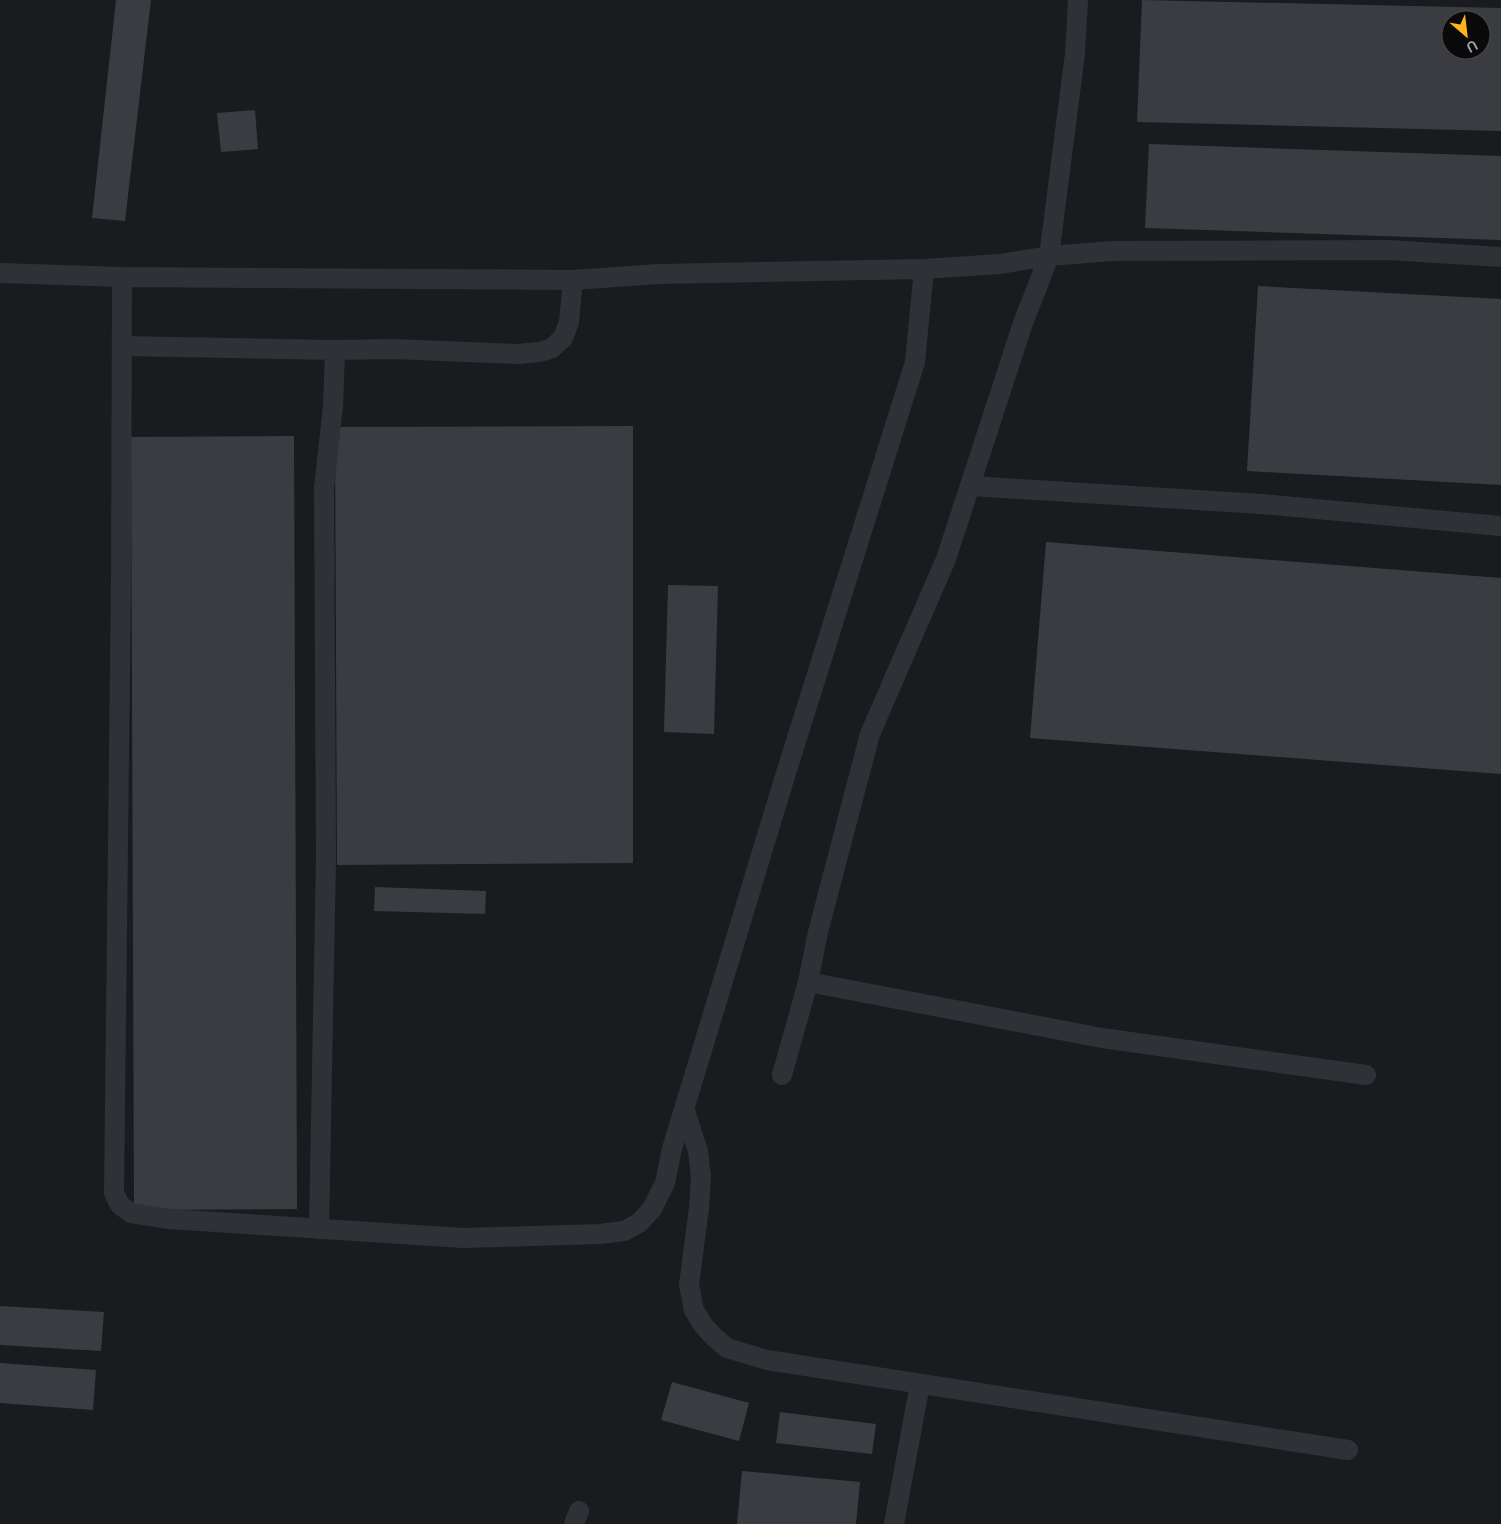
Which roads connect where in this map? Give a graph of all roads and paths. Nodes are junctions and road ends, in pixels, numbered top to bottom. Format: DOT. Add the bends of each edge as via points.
graph roads {
  1 [pos="1078,0"];
  2 [pos="1049,256"];
  3 [pos="1501,256"];
  4 [pos="924,269"];
  5 [pos="0,273"];
  6 [pos="122,277"];
  7 [pos="573,280"];
  8 [pos="122,346"];
  9 [pos="335,350"];
  10 [pos="971,486"];
  11 [pos="1501,526"];
  12 [pos="808,982"];
  13 [pos="782,1075"];
  14 [pos="1366,1075"];
  15 [pos="685,1111"];
  16 [pos="319,1229"];
  17 [pos="920,1384"];
  18 [pos="1348,1450"];
  19 [pos="894,1524"];
  1 -- 2 [label="lane" via="1075,54"];
  2 -- 3 [label="lane" via="1112,251 1388,250"];
  2 -- 4 [label="lane" via="1000,264"];
  2 -- 10 [label="lane" via="1022,326"];
  4 -- 7 [label="lane" via="659,274"];
  4 -- 15 [label="lane" via="915,362 786,772"];
  5 -- 6 [label="lane"];
  6 -- 7 [label="lane"];
  6 -- 8 [label="lane"];
  7 -- 9 [label="lane" via="563,338 552,348 540,352"];
  8 -- 9 [label="lane"];
  8 -- 16 [label="lane" via="114,1193 120,1205 131,1213 169,1219"];
  9 -- 16 [label="lane" via="324,488 326,858"];
  10 -- 11 [label="lane" via="1262,504"];
  10 -- 12 [label="lane" via="946,559 870,734"];
  12 -- 13 [label="lane"];
  12 -- 14 [label="lane" via="1102,1038"];
  15 -- 16 [label="lane" via="665,1183 652,1209 639,1223 624,1231 463,1238"];
  15 -- 17 [label="lane" via="698,1151 701,1177 690,1285 694,1310 703,1325 727,1348 766,1360"];
  17 -- 18 [label="lane"];
  17 -- 19 [label="lane"];
}
